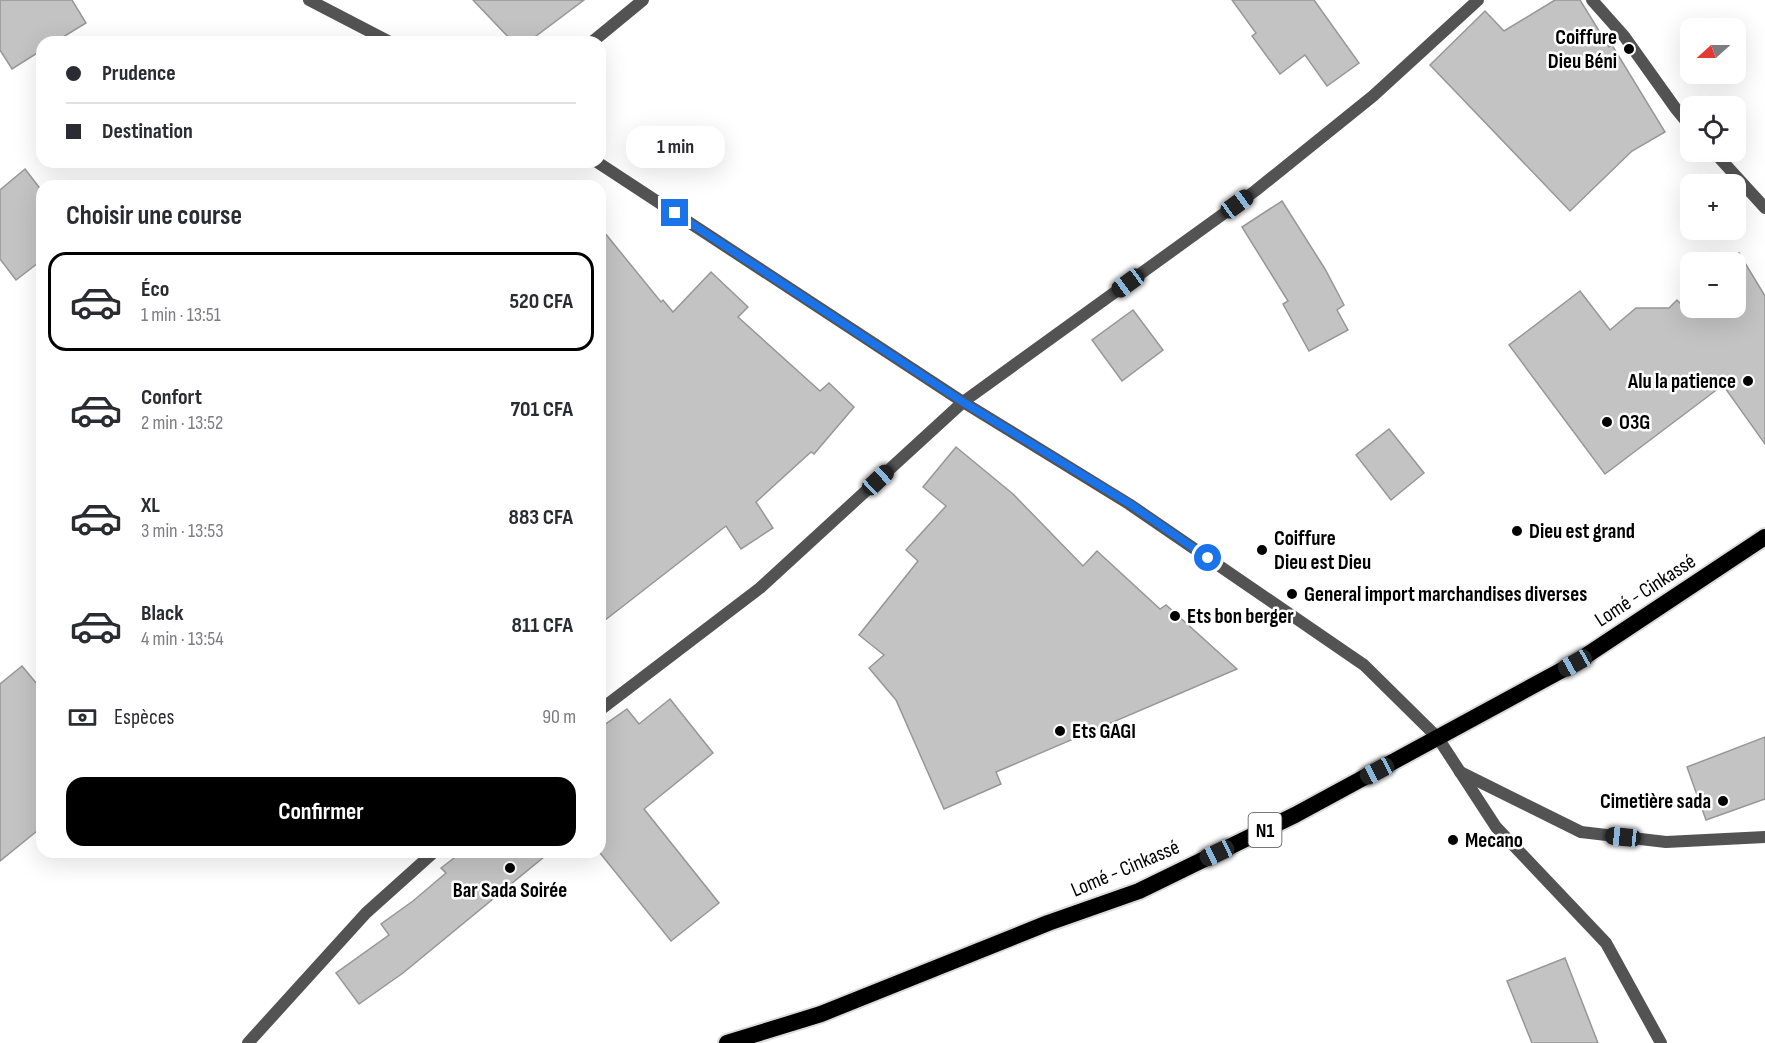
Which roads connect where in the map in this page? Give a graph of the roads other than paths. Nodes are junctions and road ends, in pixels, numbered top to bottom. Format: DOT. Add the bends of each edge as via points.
graph roads {
  1 [pos="309,0"];
  2 [pos="644,0"];
  3 [pos="1478,0"];
  4 [pos="1592,0"];
  5 [pos="378,36"];
  6 [pos="599,36"];
  7 [pos="1680,114"];
  8 [pos="1723,162"];
  9 [pos="606,168"];
  10 [pos="1765,208"];
  11 [pos="963,402"];
  12 [pos="1765,537"];
  13 [pos="606,705"];
  14 [pos="1438,738"];
  15 [pos="1460,772"];
  16 [pos="1765,828"];
  17 [pos="1765,837"];
  18 [pos="1747,839"];
  19 [pos="427,858"];
  20 [pos="248,1043"];
  21 [pos="727,1043"];
  22 [pos="1661,1043"];
  1 -- 5 [label="street"];
  2 -- 6 [label="street"];
  3 -- 11 [label="street" via="1373,96 1255,191"];
  4 -- 7 [label="street" via="1624,36"];
  8 -- 10 [label="street"];
  9 -- 11 [label="street"];
  11 -- 13 [label="street" via="760,588"];
  11 -- 14 [label="street" via="1130,504 1364,666"];
  12 -- 14 [label="highway, Lomé - Cinkassé / N1" via="1575,663"];
  14 -- 15 [label="street"];
  14 -- 21 [label="highway, Lomé - Cinkassé / N1" via="1295,815 1139,891 820,1014"];
  15 -- 18 [label="street" via="1581,832 1666,842"];
  15 -- 22 [label="street" via="1496,827 1606,943"];
  16 -- 18 [label="street"];
  17 -- 18 [label="street"];
  19 -- 20 [label="street" via="366,913"];
}
